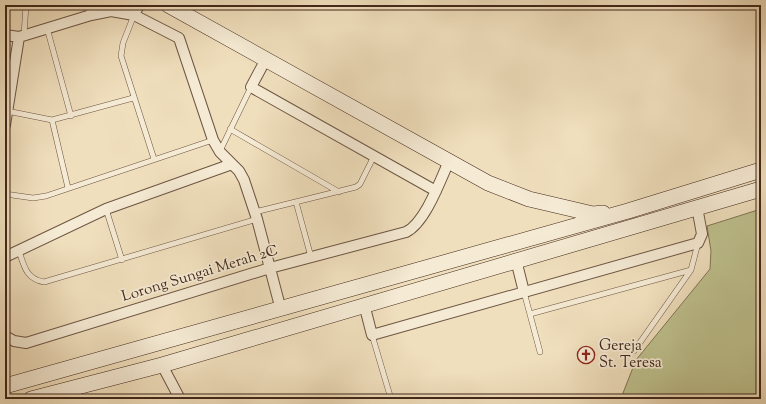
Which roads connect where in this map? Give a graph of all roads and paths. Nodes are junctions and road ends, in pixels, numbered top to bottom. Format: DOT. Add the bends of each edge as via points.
graph roads {
  1 [pos="26,5"];
  2 [pos="87,5"];
  3 [pos="139,5"];
  4 [pos="168,5"];
  5 [pos="91,15"];
  6 [pos="134,15"];
  7 [pos="47,27"];
  8 [pos="5,35"];
  9 [pos="21,36"];
  10 [pos="266,59"];
  11 [pos="251,87"];
  12 [pos="133,98"];
  13 [pos="7,111"];
  14 [pos="71,116"];
  15 [pos="52,120"];
  16 [pos="5,125"];
  17 [pos="230,129"];
  18 [pos="213,140"];
  19 [pos="220,152"];
  20 [pos="374,156"];
  21 [pos="154,159"];
  22 [pos="449,161"];
  23 [pos="232,164"];
  24 [pos="761,170"];
  25 [pos="68,188"];
  26 [pos="761,189"];
  27 [pos="436,191"];
  28 [pos="339,192"];
  29 [pos="5,194"];
  30 [pos="296,202"];
  31 [pos="697,207"];
  32 [pos="106,209"];
  33 [pos="628,211"];
  34 [pos="256,216"];
  35 [pos="698,243"];
  36 [pos="19,250"];
  37 [pos="5,257"];
  38 [pos="311,258"];
  39 [pos="122,260"];
  40 [pos="516,260"];
  41 [pos="270,268"];
  42 [pos="690,270"];
  43 [pos="524,292"];
  44 [pos="364,304"];
  45 [pos="281,310"];
  46 [pos="530,314"];
  47 [pos="372,335"];
  48 [pos="5,336"];
  49 [pos="634,351"];
  50 [pos="540,352"];
  51 [pos="162,365"];
  52 [pos="5,386"];
  53 [pos="31,399"];
  54 [pos="180,399"];
  55 [pos="391,399"];
  1 -- 9 [label="lane"];
  2 -- 5 [label="lane"];
  3 -- 6 [label="street"];
  4 -- 10 [label="main road"];
  5 -- 6 [label="street" via="111,11"];
  5 -- 7 [label="street"];
  6 -- 12 [label="lane" via="123,43 121,56"];
  6 -- 18 [label="street" via="179,38"];
  7 -- 9 [label="street"];
  7 -- 14 [label="lane"];
  8 -- 9 [label="street"];
  9 -- 13 [label="street"];
  10 -- 11 [label="street"];
  10 -- 22 [label="main road"];
  11 -- 17 [label="lane"];
  11 -- 20 [label="street"];
  12 -- 14 [label="lane"];
  12 -- 21 [label="lane"];
  13 -- 15 [label="lane"];
  13 -- 16 [label="street"];
  14 -- 15 [label="lane"];
  15 -- 25 [label="lane"];
  17 -- 19 [label="lane"];
  17 -- 28 [label="lane"];
  18 -- 19 [label="street"];
  18 -- 21 [label="lane"];
  19 -- 23 [label="street"];
  20 -- 27 [label="street"];
  20 -- 28 [label="lane" via="360,184"];
  21 -- 25 [label="lane"];
  22 -- 27 [label="street"];
  22 -- 33 [label="main road" via="488,183 529,199 593,214"];
  23 -- 32 [label="street"];
  23 -- 34 [label="street" via="244,180"];
  24 -- 33 [label="main road"];
  25 -- 29 [label="lane" via="33,198"];
  26 -- 31 [label="main road"];
  27 -- 38 [label="street, Lorong Sungai Merah 2C" via="413,229"];
  28 -- 30 [label="lane"];
  30 -- 34 [label="lane"];
  30 -- 38 [label="lane"];
  31 -- 35 [label="street" via="702,234"];
  31 -- 40 [label="main road"];
  32 -- 36 [label="street"];
  32 -- 39 [label="lane"];
  33 -- 45 [label="main road"];
  34 -- 39 [label="lane"];
  34 -- 41 [label="street"];
  35 -- 42 [label="lane"];
  35 -- 43 [label="street"];
  36 -- 37 [label="street"];
  36 -- 39 [label="lane" via="27,274 44,282"];
  38 -- 41 [label="street, Lorong Sungai Merah 2C"];
  40 -- 43 [label="street"];
  40 -- 44 [label="main road"];
  41 -- 45 [label="street"];
  41 -- 48 [label="street, Lorong Sungai Merah 2C" via="26,343"];
  42 -- 46 [label="lane"];
  42 -- 49 [label="lane"];
  43 -- 46 [label="lane"];
  43 -- 47 [label="street"];
  44 -- 47 [label="street"];
  44 -- 51 [label="main road"];
  45 -- 52 [label="main road"];
  46 -- 50 [label="lane"];
  47 -- 55 [label="lane"];
  51 -- 53 [label="main road"];
  51 -- 54 [label="street"];
}
